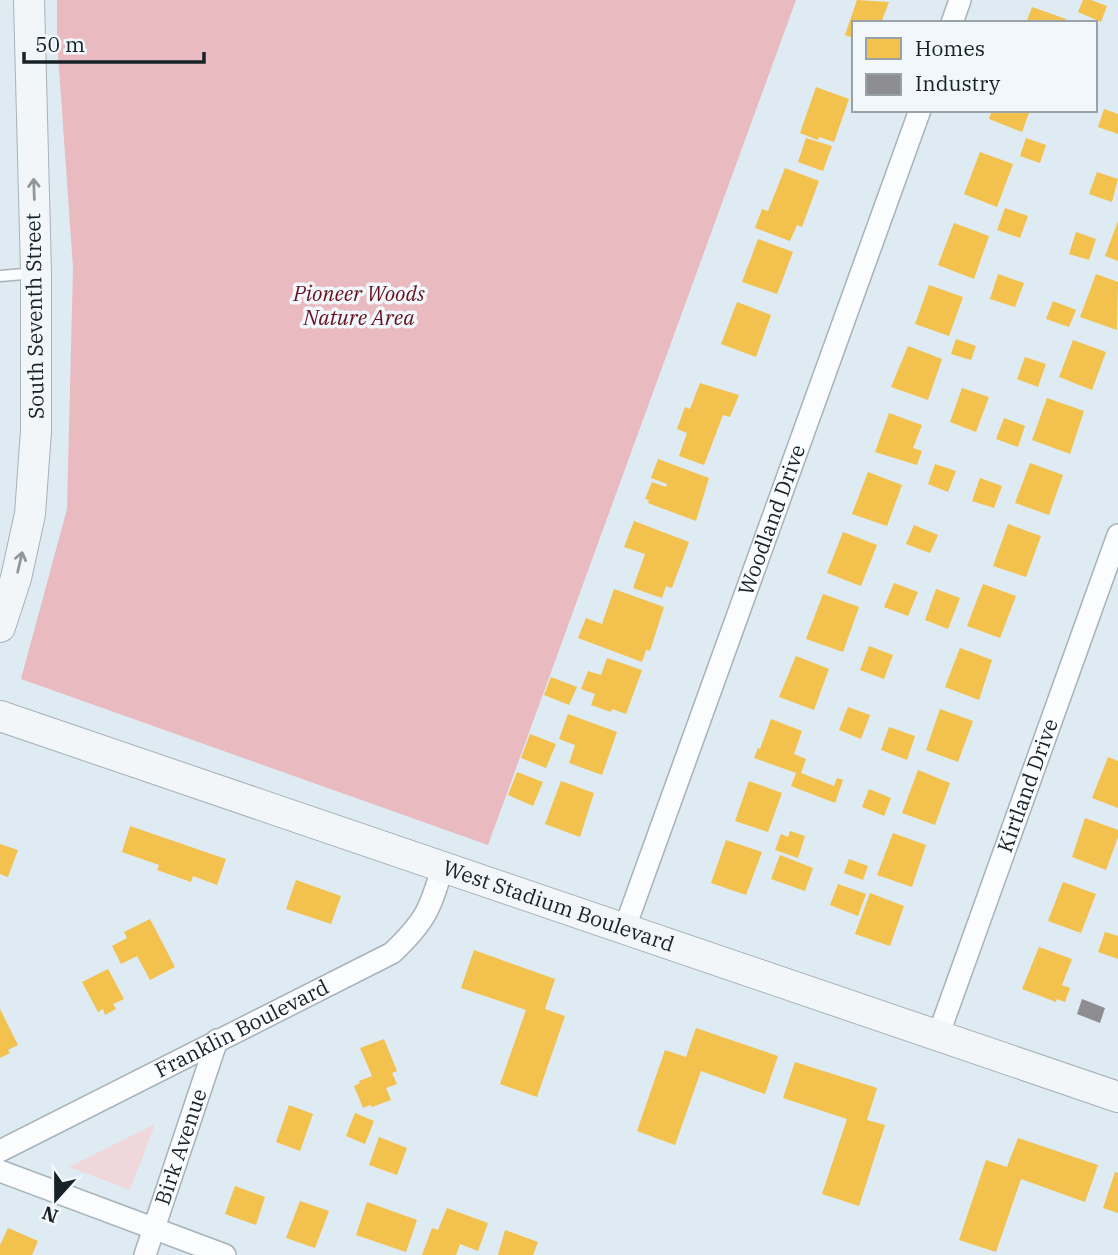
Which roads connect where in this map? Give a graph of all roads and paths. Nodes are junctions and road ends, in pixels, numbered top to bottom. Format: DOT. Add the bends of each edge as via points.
graph roads {
  1 [pos="29,0"];
  2 [pos="960,0"];
  3 [pos="953,21"];
  4 [pos="919,112"];
  5 [pos="36,273"];
  6 [pos="0,276"];
  7 [pos="1118,535"];
  8 [pos="0,627"];
  9 [pos="0,716"];
  10 [pos="443,866"];
  11 [pos="624,930"];
  12 [pos="938,1037"];
  13 [pos="217,1041"];
  14 [pos="1118,1097"];
  15 [pos="0,1151"];
  16 [pos="0,1171"];
  17 [pos="154,1229"];
  18 [pos="145,1255"];
  19 [pos="225,1255"];
  5 -- 1 [label="main road, South Seventh Street, one-way"];
  2 -- 3 [label="street"];
  4 -- 11 [label="street, Woodland Drive"];
  5 -- 6 [label="lane"];
  8 -- 5 [label="main road, South Seventh Street, one-way" via="30,514 36,431"];
  7 -- 12 [label="street, Kirtland Drive"];
  9 -- 10 [label="main road, West Stadium Boulevard"];
  10 -- 11 [label="main road, West Stadium Boulevard"];
  10 -- 13 [label="street, Franklin Boulevard" via="429,910 415,932 392,953"];
  11 -- 12 [label="main road, West Stadium Boulevard"];
  12 -- 14 [label="main road, West Stadium Boulevard"];
  13 -- 15 [label="street, Franklin Boulevard"];
  13 -- 17 [label="street, Birk Avenue"];
  16 -- 17 [label="street"];
  17 -- 18 [label="street, Birk Avenue"];
  17 -- 19 [label="street"];
}
